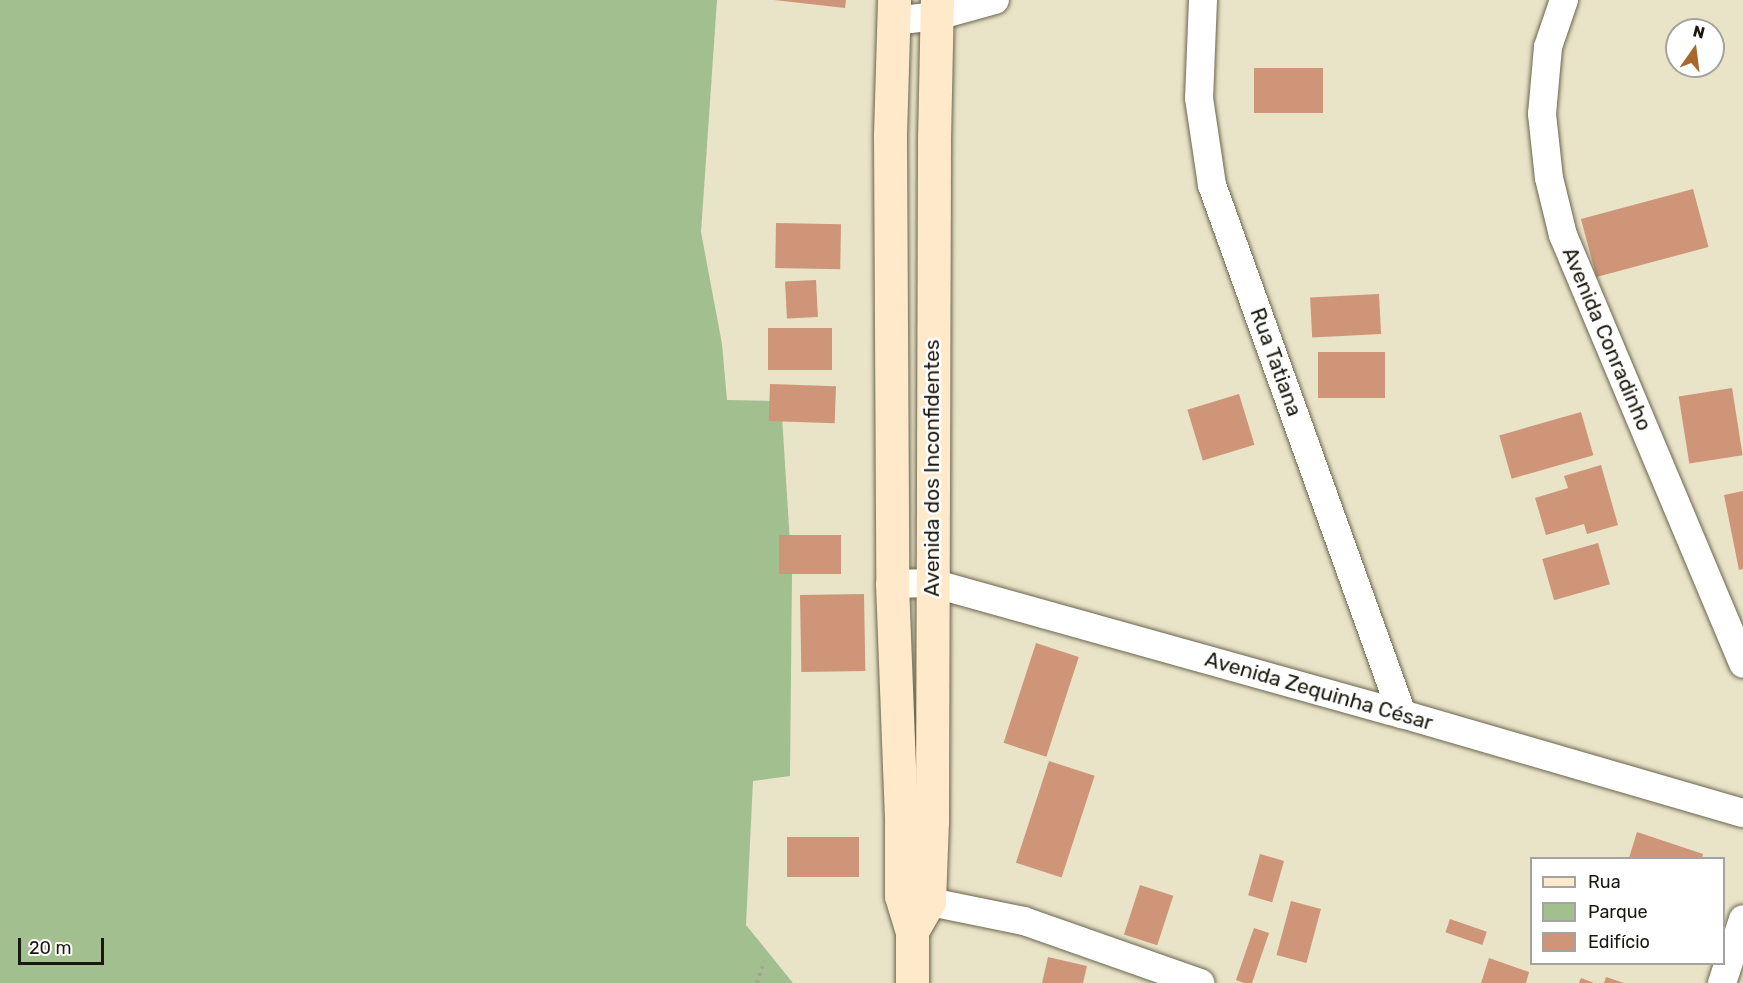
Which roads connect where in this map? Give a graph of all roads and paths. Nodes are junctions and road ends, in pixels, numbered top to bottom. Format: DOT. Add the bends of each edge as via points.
graph roads {
  1 [pos="996,0"];
  2 [pos="1203,0"];
  3 [pos="1564,0"];
  4 [pos="937,8"];
  5 [pos="893,10"];
  6 [pos="932,583"];
  7 [pos="892,584"];
  8 [pos="1743,664"];
  9 [pos="1402,714"];
  10 [pos="1743,813"];
  11 [pos="915,899"];
  12 [pos="1743,919"];
  13 [pos="764,961"];
  14 [pos="757,983"];
  15 [pos="912,983"];
  16 [pos="1200,983"];
  17 [pos="1722,983"];
  1 -- 4 [label="street"];
  2 -- 9 [label="street, Rua Tatiana" via="1199,98 1212,185"];
  3 -- 8 [label="street, Avenida Conradinho" via="1548,47 1542,114 1549,178 1563,235"];
  4 -- 5 [label="street"];
  4 -- 6 [label="street, Avenida dos Inconfidentes"];
  5 -- 7 [label="street, Avenida dos Inconfidentes"];
  6 -- 7 [label="street, Avenida Zequinha César"];
  6 -- 9 [label="street, Avenida Zequinha César"];
  6 -- 11 [label="street, Avenida dos Inconfidentes" via="932,821"];
  7 -- 11 [label="street, Avenida dos Inconfidentes" via="901,823"];
  9 -- 10 [label="street, Avenida Zequinha César"];
  11 -- 15 [label="street, Avenida dos Inconfidentes"];
  11 -- 16 [label="street" via="1024,921"];
  12 -- 17 [label="street"];
  13 -- 14 [label="path"];
}
